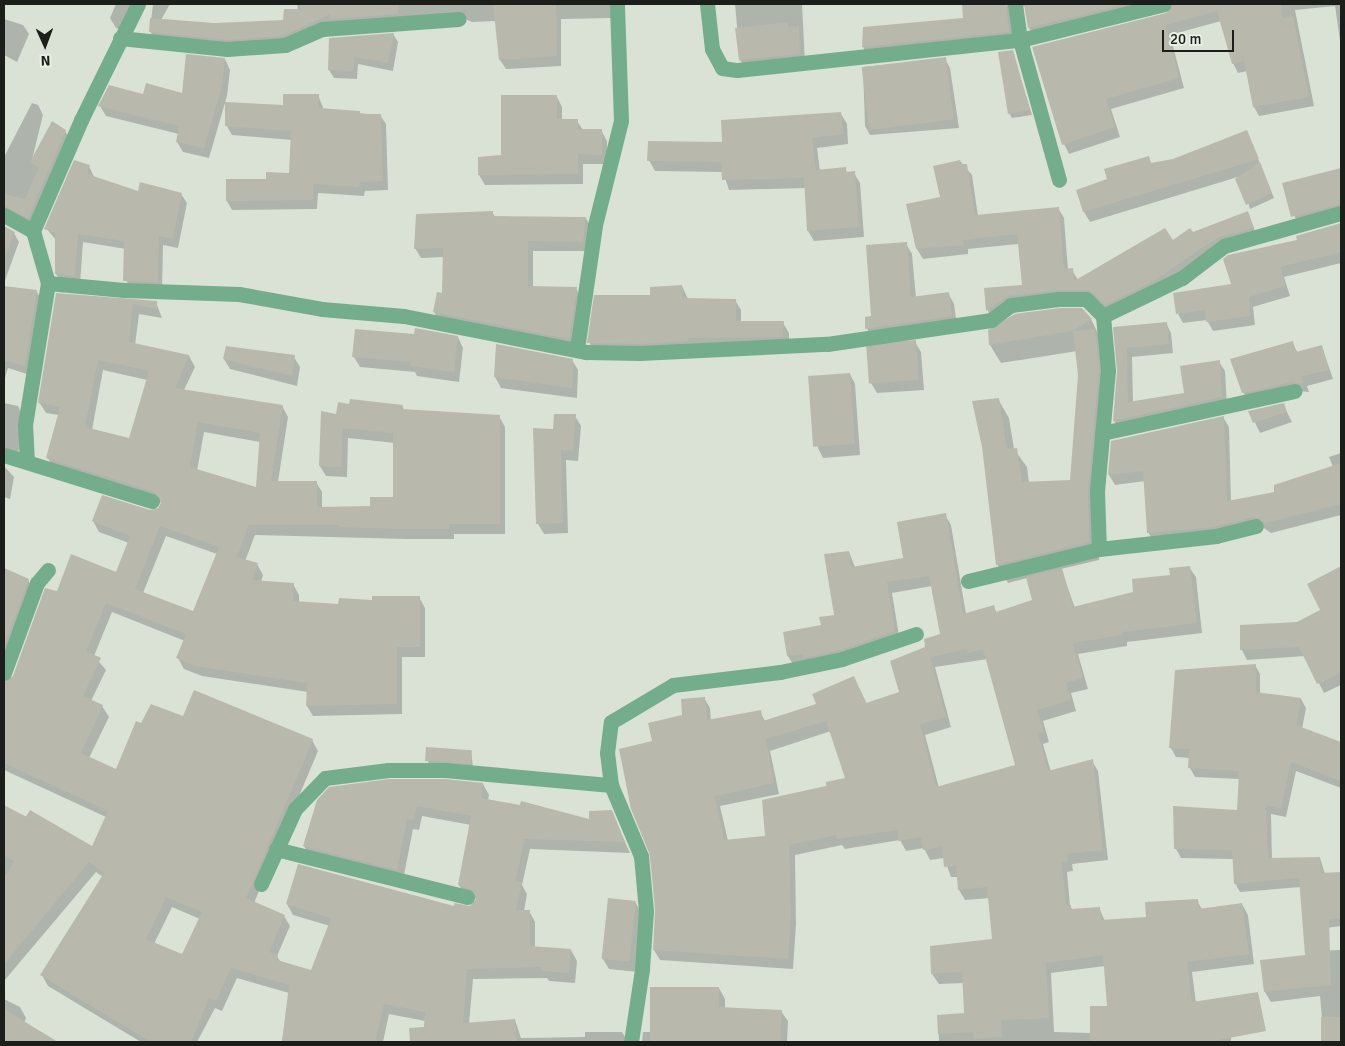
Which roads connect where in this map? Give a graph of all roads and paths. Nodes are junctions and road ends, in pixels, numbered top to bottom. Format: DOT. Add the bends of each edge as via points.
graph roads {
  1 [pos="138,4"];
  2 [pos="617,4"];
  3 [pos="708,4"];
  4 [pos="1015,4"];
  5 [pos="1164,4"];
  6 [pos="459,19"];
  7 [pos="120,38"];
  8 [pos="1020,40"];
  9 [pos="1059,180"];
  10 [pos="1341,214"];
  11 [pos="4,215"];
  12 [pos="33,231"];
  13 [pos="48,283"];
  14 [pos="1103,316"];
  15 [pos="577,349"];
  16 [pos="1294,391"];
  17 [pos="1102,433"];
  18 [pos="4,455"];
  19 [pos="28,462"];
  20 [pos="152,501"];
  21 [pos="1256,526"];
  22 [pos="1099,549"];
  23 [pos="48,570"];
  24 [pos="968,581"];
  25 [pos="916,634"];
  26 [pos="4,673"];
  27 [pos="611,785"];
  28 [pos="276,849"];
  29 [pos="261,884"];
  30 [pos="468,897"];
  31 [pos="631,1042"];
  1 -- 7 [label="street"];
  2 -- 15 [label="street" via="621,122 595,225"];
  3 -- 8 [label="street" via="712,49 722,68 737,70"];
  4 -- 8 [label="street"];
  5 -- 8 [label="street"];
  6 -- 7 [label="street" via="322,28 285,45 228,49"];
  7 -- 12 [label="street"];
  8 -- 9 [label="street"];
  10 -- 14 [label="street" via="1224,246 1182,278"];
  11 -- 12 [label="street"];
  12 -- 13 [label="street"];
  13 -- 15 [label="street" via="124,290 239,294 322,309 404,316"];
  13 -- 19 [label="street" via="25,425"];
  14 -- 15 [label="street" via="1086,299 1059,299 1011,305 991,320 827,344 640,354"];
  14 -- 17 [label="street" via="1108,370"];
  16 -- 17 [label="street"];
  17 -- 22 [label="street" via="1097,491"];
  18 -- 19 [label="street"];
  19 -- 20 [label="street"];
  21 -- 22 [label="street" via="1216,536"];
  22 -- 24 [label="street"];
  23 -- 26 [label="street" via="37,583"];
  25 -- 27 [label="street" via="842,659 780,672 673,686 611,722 607,753"];
  27 -- 28 [label="street" via="445,770 388,770 325,778 295,809"];
  27 -- 31 [label="street" via="640,856 646,910 642,969"];
  28 -- 29 [label="street"];
  28 -- 30 [label="street"];
}
